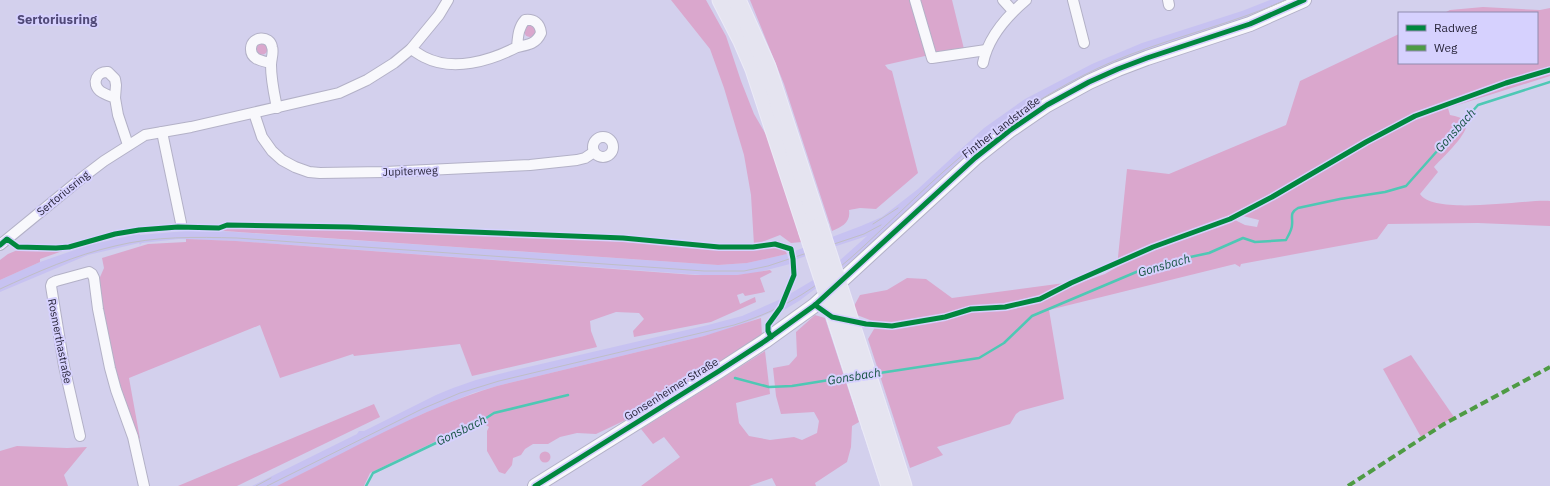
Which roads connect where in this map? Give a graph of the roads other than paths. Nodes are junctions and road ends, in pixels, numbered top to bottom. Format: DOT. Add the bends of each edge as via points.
graph roads {
  1 [pos="448,0"];
  2 [pos="721,0"];
  3 [pos="737,0"];
  4 [pos="915,0"];
  5 [pos="1003,0"];
  6 [pos="1026,0"];
  7 [pos="1074,0"];
  8 [pos="1304,0"];
  9 [pos="1013,11"];
  10 [pos="1084,43"];
  11 [pos="517,47"];
  12 [pos="411,49"];
  13 [pos="986,50"];
  14 [pos="271,63"];
  15 [pos="983,63"];
  16 [pos="115,98"];
  17 [pos="277,108"];
  18 [pos="254,113"];
  19 [pos="162,132"];
  20 [pos="128,145"];
  21 [pos="594,152"];
  22 [pos="182,223"];
  23 [pos="813,228"];
  24 [pos="0,245"];
  25 [pos="815,304"];
  26 [pos="877,425"];
  27 [pos="80,436"];
  28 [pos="144,486"];
  29 [pos="535,486"];
  30 [pos="890,486"];
  31 [pos="903,486"];
  1 -- 12 [label="street, Sertoriusring"];
  2 -- 23 [label="highway" via="754,69"];
  3 -- 23 [label="highway" via="767,68"];
  4 -- 13 [label="street" via="932,58"];
  5 -- 9 [label="street"];
  6 -- 9 [label="street"];
  7 -- 10 [label="street"];
  8 -- 25 [label="main road, Finther Landstraße" via="1250,24 1118,69 1047,105 972,160"];
  9 -- 13 [label="street"];
  11 -- 12 [label="street" via="482,60 456,64 425,58"];
  12 -- 17 [label="street, Sertoriusring" via="367,80 339,93"];
  13 -- 15 [label="street"];
  14 -- 17 [label="street" via="272,88"];
  16 -- 20 [label="street"];
  17 -- 18 [label="street, Sertoriusring"];
  18 -- 19 [label="street, Sertoriusring"];
  18 -- 21 [label="street, Jupiterweg" via="262,137 272,151 282,160 309,172 385,172 530,165 577,160"];
  19 -- 20 [label="street, Sertoriusring" via="146,135"];
  19 -- 22 [label="street"];
  20 -- 24 [label="street, Sertoriusring" via="83,177"];
  23 -- 26 [label="highway, bridge"];
  25 -- 29 [label="main road, Gonsenheimer Straße" via="719,371"];
  26 -- 30 [label="highway"];
  26 -- 31 [label="highway"];
  27 -- 28 [label="street, Rosmerthastraße" via="64,366 51,286 56,281 89,272 94,278 110,368 133,438"];
}
